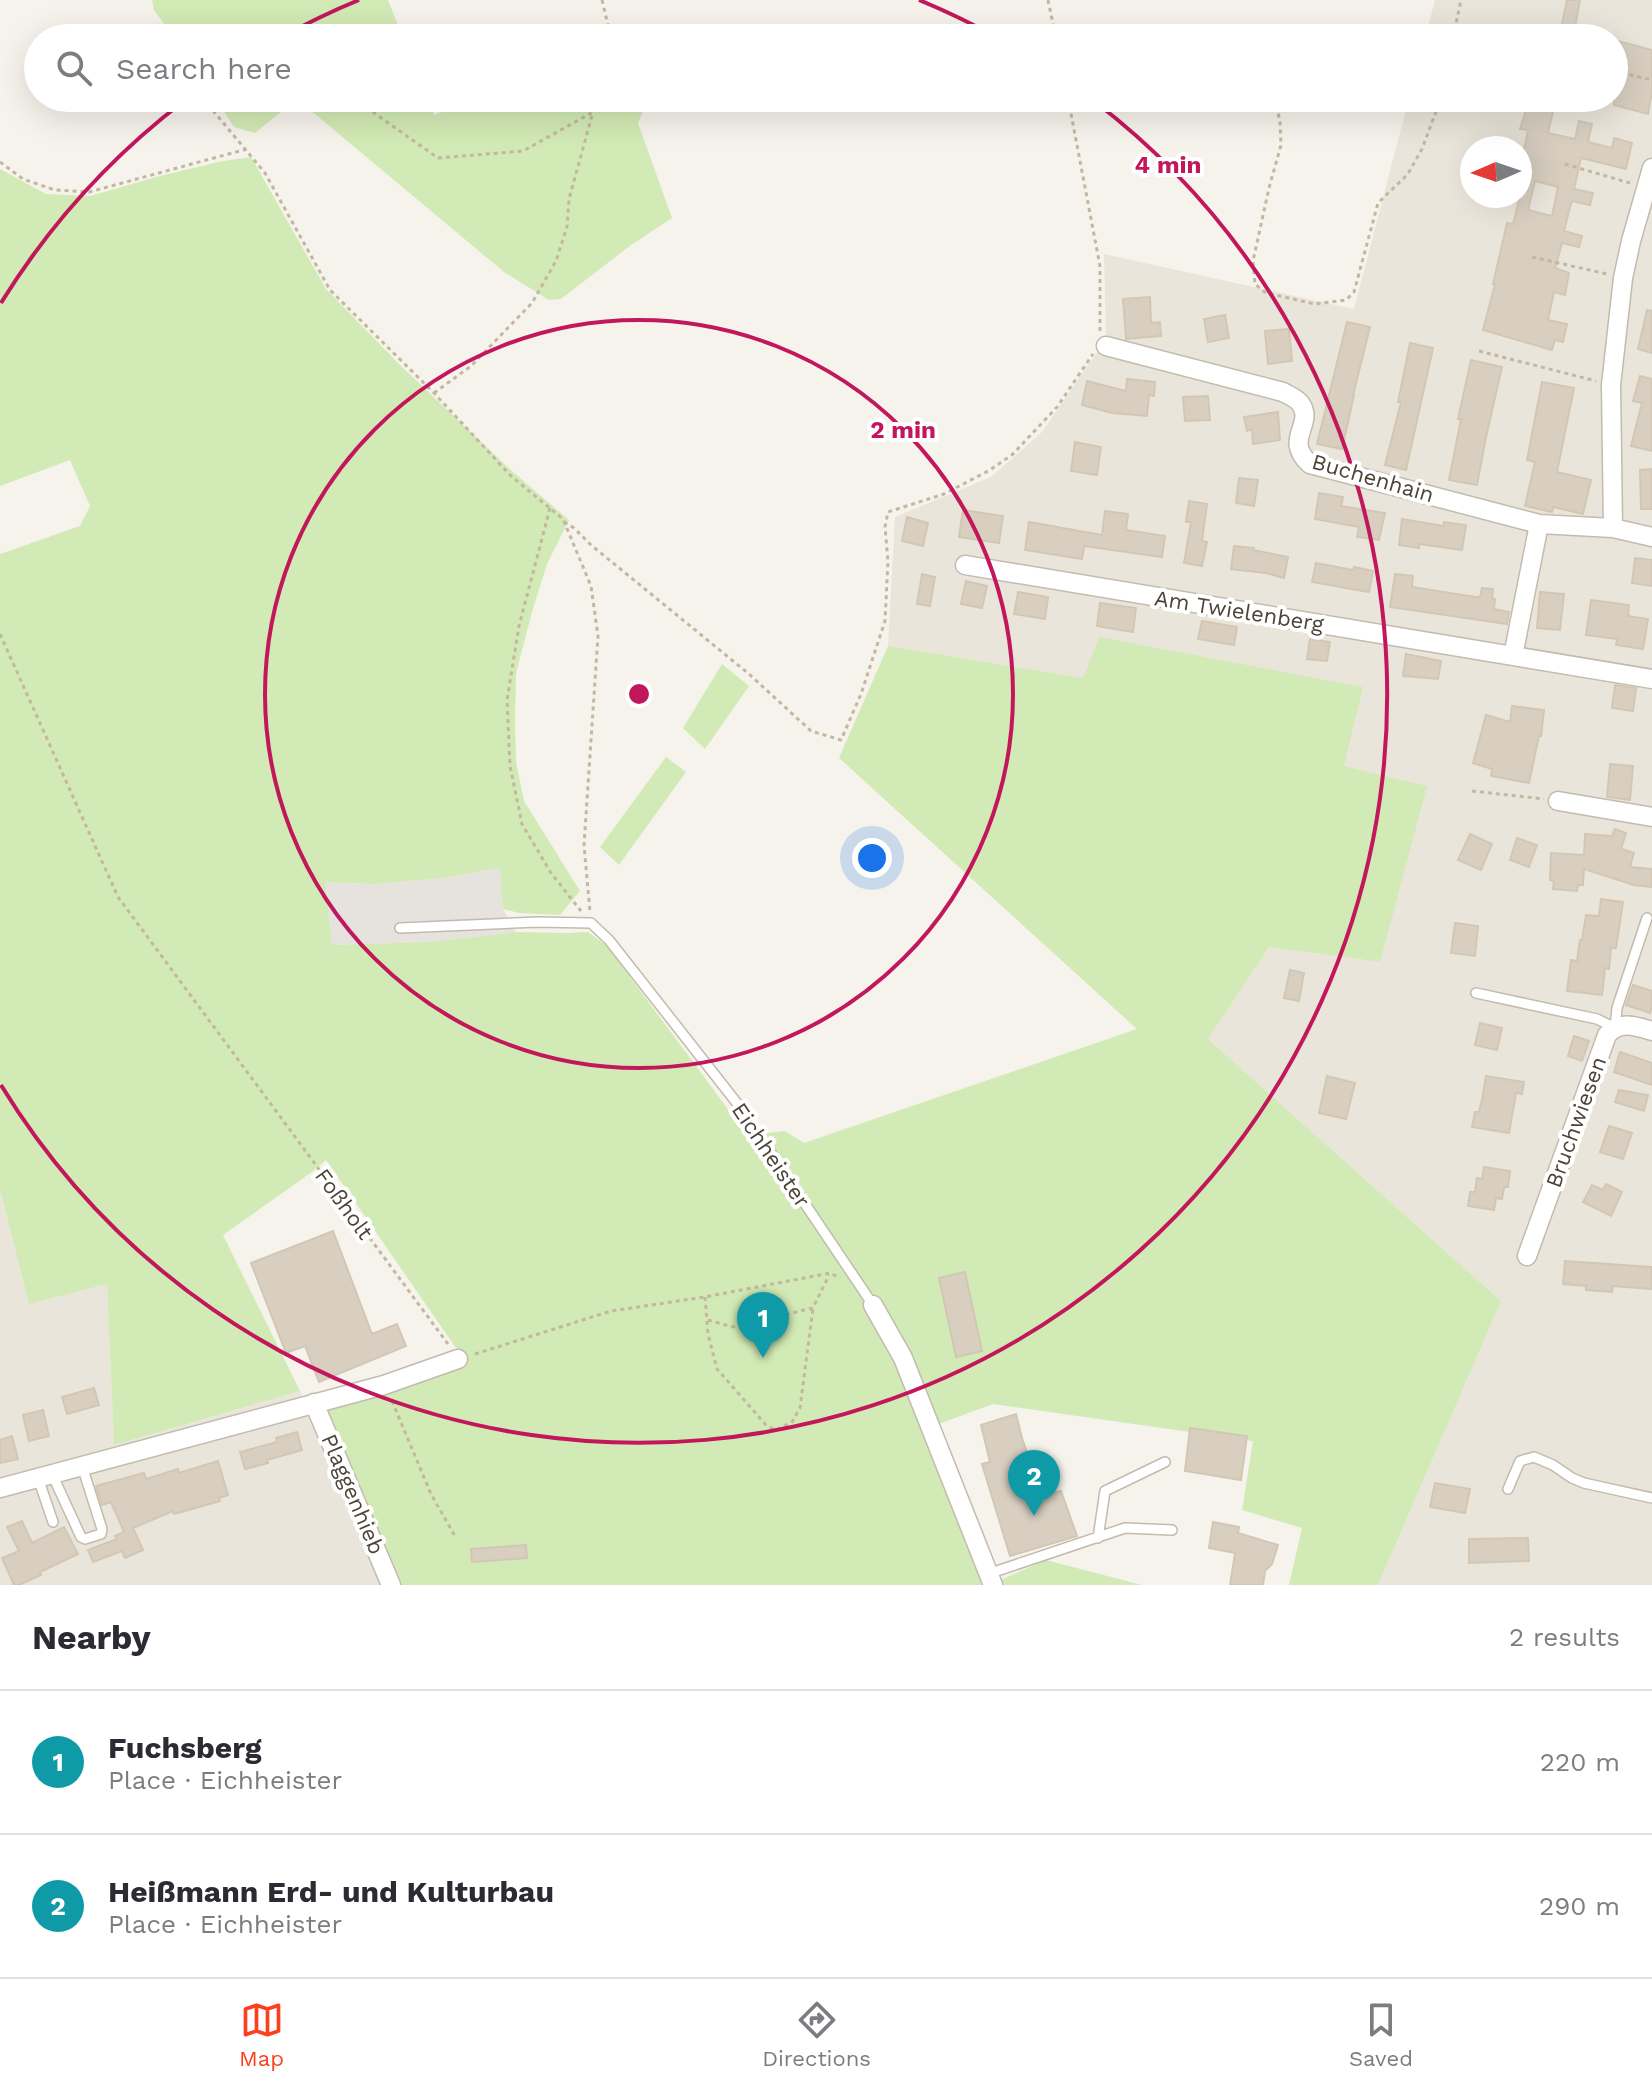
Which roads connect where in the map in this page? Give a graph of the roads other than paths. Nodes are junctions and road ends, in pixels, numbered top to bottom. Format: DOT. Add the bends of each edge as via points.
graph roads {
  1 [pos="1652,168"];
  2 [pos="1103,345"];
  3 [pos="1539,524"];
  4 [pos="1613,528"];
  5 [pos="1652,537"];
  6 [pos="965,565"];
  7 [pos="1513,656"];
  8 [pos="1652,679"];
  9 [pos="1558,801"];
  10 [pos="1652,817"];
  11 [pos="1647,918"];
  12 [pos="400,928"];
  13 [pos="1476,993"];
  14 [pos="1615,1028"];
  15 [pos="1652,1031"];
  16 [pos="1527,1256"];
  17 [pos="873,1305"];
  18 [pos="458,1359"];
  19 [pos="314,1403"];
  20 [pos="1165,1462"];
  21 [pos="82,1466"];
  22 [pos="45,1476"];
  23 [pos="0,1488"];
  24 [pos="1508,1489"];
  25 [pos="1652,1498"];
  26 [pos="53,1522"];
  27 [pos="1172,1530"];
  28 [pos="1098,1538"];
  29 [pos="990,1580"];
  30 [pos="391,1585"];
  1 -- 4 [label="street" via="1623,278 1611,385"];
  2 -- 3 [label="street, Buchenhain" via="1283,392 1299,401 1305,415 1298,444 1310,464"];
  3 -- 4 [label="street, Buchenhain"];
  3 -- 7 [label="street"];
  4 -- 5 [label="street, Buchenhain"];
  6 -- 7 [label="street, Am Twielenberg"];
  7 -- 8 [label="street, Am Twielenberg"];
  9 -- 10 [label="street"];
  11 -- 14 [label="lane"];
  12 -- 17 [label="lane, Eichheister" via="591,923 740,1107"];
  13 -- 14 [label="lane" via="1597,1019"];
  14 -- 15 [label="street, Bruchwiesen"];
  14 -- 16 [label="street, Bruchwiesen" via="1607,1035"];
  17 -- 29 [label="street, Eichheister" via="903,1358"];
  18 -- 19 [label="street"];
  19 -- 21 [label="street"];
  19 -- 30 [label="street, Plaggenhieb"];
  20 -- 28 [label="lane" via="1105,1491"];
  21 -- 22 [label="street"];
  21 -- 22 [label="lane" via="102,1529 85,1539"];
  22 -- 23 [label="street"];
  22 -- 26 [label="lane"];
  24 -- 25 [label="lane" via="1520,1461 1534,1457 1584,1483"];
  27 -- 28 [label="lane" via="1125,1528"];
  28 -- 29 [label="lane"];
}
